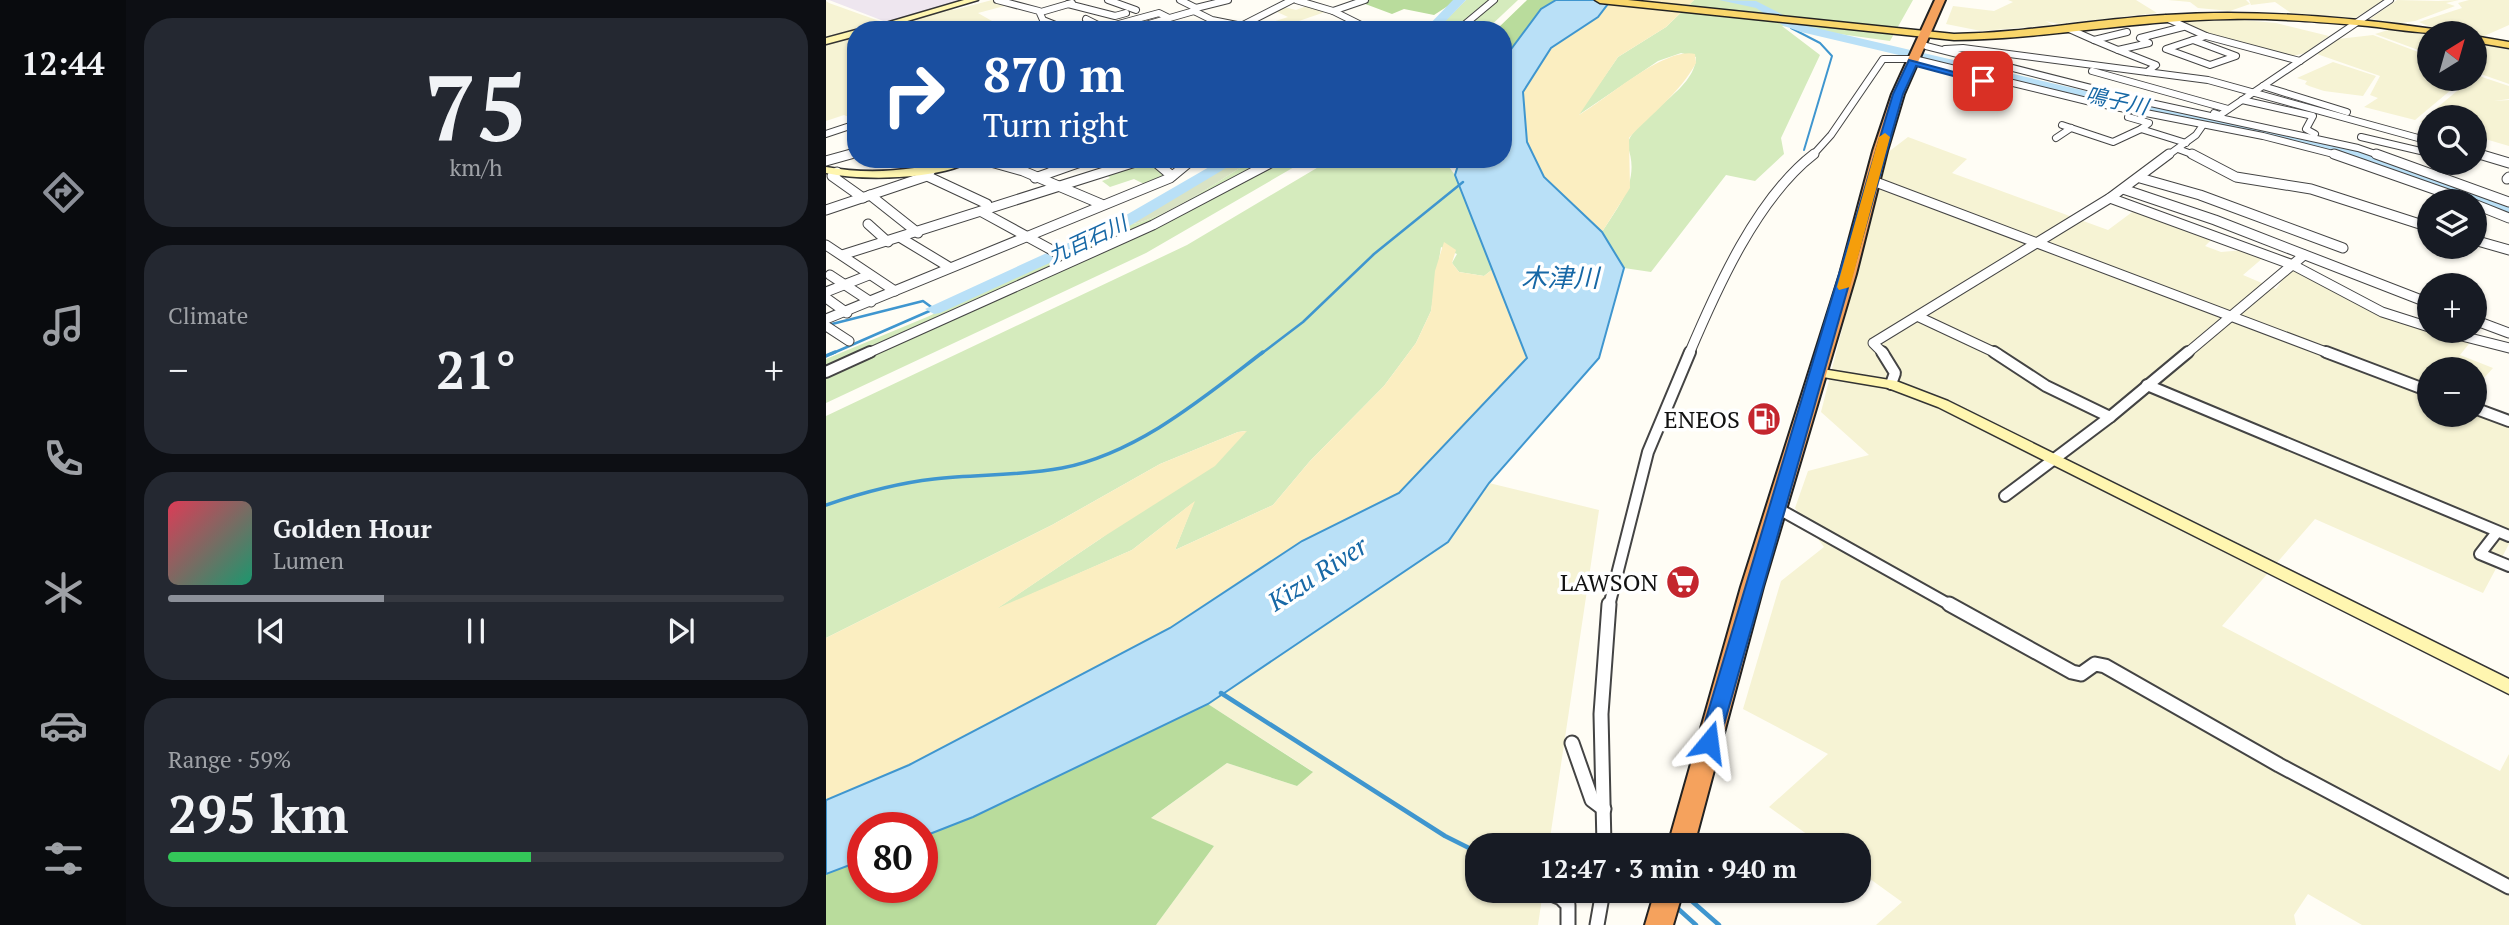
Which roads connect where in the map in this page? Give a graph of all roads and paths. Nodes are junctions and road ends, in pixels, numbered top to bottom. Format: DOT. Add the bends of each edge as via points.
graph roads {
  1 [pos="974,0"];
  2 [pos="996,0"];
  3 [pos="1080,0"];
  4 [pos="1108,0"];
  5 [pos="1180,0"];
  6 [pos="1228,0"];
  7 [pos="1294,0"];
  8 [pos="1365,0"];
  9 [pos="1494,0"];
  10 [pos="1600,0"];
  11 [pos="1940,0"];
  12 [pos="2390,0"];
  13 [pos="1068,4"];
  14 [pos="1195,10"];
  15 [pos="1333,11"];
  16 [pos="1041,12"];
  17 [pos="1105,13"];
  18 [pos="1126,13"];
  19 [pos="1169,18"];
  20 [pos="2166,18"];
  21 [pos="1086,19"];
  22 [pos="1138,19"];
  23 [pos="899,21"];
  24 [pos="1046,21"];
  25 [pos="1081,21"];
  26 [pos="1090,21"];
  27 [pos="1130,21"];
  28 [pos="1159,21"];
  29 [pos="1222,21"];
  30 [pos="1250,21"];
  31 [pos="1355,21"];
  32 [pos="1469,21"];
  33 [pos="2357,22"];
  34 [pos="2106,23"];
  35 [pos="2183,27"];
  36 [pos="2067,28"];
  37 [pos="2417,30"];
  38 [pos="2127,32"];
  39 [pos="847,35"];
  40 [pos="2206,36"];
  41 [pos="1954,37"];
  42 [pos="2140,38"];
  43 [pos="2094,40"];
  44 [pos="2193,40"];
  45 [pos="826,41"];
  46 [pos="2487,42"];
  47 [pos="2509,46"];
  48 [pos="1919,47"];
  49 [pos="1963,48"];
  50 [pos="2118,50"];
  51 [pos="2175,52"];
  52 [pos="2165,55"];
  53 [pos="2155,58"];
  54 [pos="2146,61"];
  55 [pos="2300,61"];
  56 [pos="2066,62"];
  57 [pos="2147,72"];
  58 [pos="2263,86"];
  59 [pos="2253,92"];
  60 [pos="2242,100"];
  61 [pos="2173,109"];
  62 [pos="2228,109"];
  63 [pos="2112,110"];
  64 [pos="2144,114"];
  65 [pos="2313,116"];
  66 [pos="2340,116"];
  67 [pos="2165,117"];
  68 [pos="2351,119"];
  69 [pos="2062,125"];
  70 [pos="2203,125"];
  71 [pos="847,127"];
  72 [pos="2071,128"];
  73 [pos="2141,129"];
  74 [pos="826,134"];
  75 [pos="2361,137"];
  76 [pos="2056,138"];
  77 [pos="2417,138"];
  78 [pos="2330,141"];
  79 [pos="2186,143"];
  80 [pos="2178,149"];
  81 [pos="2417,150"];
  82 [pos="847,155"];
  83 [pos="2487,157"];
  84 [pos="826,161"];
  85 [pos="2509,163"];
  86 [pos="943,168"];
  87 [pos="1000,168"];
  88 [pos="1062,168"];
  89 [pos="1117,168"];
  90 [pos="1163,168"];
  91 [pos="1182,168"];
  92 [pos="1261,168"];
  93 [pos="1059,169"];
  94 [pos="929,173"];
  95 [pos="830,174"];
  96 [pos="1172,176"];
  97 [pos="1035,178"];
  98 [pos="2140,178"];
  99 [pos="1873,181"];
  100 [pos="1055,188"];
  101 [pos="2123,189"];
  102 [pos="2435,189"];
  103 [pos="866,196"];
  104 [pos="2110,198"];
  105 [pos="2509,202"];
  106 [pos="1101,204"];
  107 [pos="2487,209"];
  108 [pos="826,210"];
  109 [pos="985,212"];
  110 [pos="2509,218"];
  111 [pos="2417,223"];
  112 [pos="869,224"];
  113 [pos="918,233"];
  114 [pos="1024,236"];
  115 [pos="901,238"];
  116 [pos="888,242"];
  117 [pos="2036,242"];
  118 [pos="2487,244"];
  119 [pos="826,245"];
  120 [pos="2343,248"];
  121 [pos="2509,250"];
  122 [pos="1059,254"];
  123 [pos="842,255"];
  124 [pos="2304,255"];
  125 [pos="2293,265"];
  126 [pos="949,267"];
  127 [pos="830,275"];
  128 [pos="869,275"];
  129 [pos="845,285"];
  130 [pos="895,291"];
  131 [pos="826,292"];
  132 [pos="826,298"];
  133 [pos="2417,298"];
  134 [pos="871,302"];
  135 [pos="847,313"];
  136 [pos="2230,316"];
  137 [pos="1919,317"];
  138 [pos="826,319"];
  139 [pos="2417,323"];
  140 [pos="2487,325"];
  141 [pos="826,326"];
  142 [pos="2509,333"];
  143 [pos="849,341"];
  144 [pos="2487,342"];
  145 [pos="2509,348"];
  146 [pos="826,372"];
  147 [pos="1816,372"];
  148 [pos="1891,384"];
  149 [pos="2147,385"];
  150 [pos="2417,386"];
  151 [pos="2487,413"];
  152 [pos="2110,417"];
  153 [pos="2509,421"];
  154 [pos="2054,460"];
  155 [pos="2005,496"];
  156 [pos="1777,508"];
  157 [pos="2497,532"];
  158 [pos="2509,536"];
  159 [pos="2509,565"];
  160 [pos="2509,687"];
  161 [pos="1572,743"];
  162 [pos="1604,809"];
  163 [pos="1604,833"];
  164 [pos="1684,833"];
  165 [pos="2509,887"];
  166 [pos="1566,903"];
  167 [pos="1601,903"];
  168 [pos="1568,925"];
  169 [pos="1597,925"];
  1 -- 23 [label="street"];
  2 -- 16 [label="street"];
  3 -- 13 [label="street"];
  4 -- 18 [label="street" via="1136,10"];
  5 -- 14 [label="street"];
  6 -- 14 [label="street"];
  7 -- 15 [label="street"];
  7 -- 30 [label="street"];
  8 -- 15 [label="street"];
  9 -- 32 [label="street"];
  10 -- 48 [label="main road"];
  11 -- 48 [label="highway"];
  12 -- 33 [label="street"];
  13 -- 16 [label="street"];
  13 -- 17 [label="street"];
  14 -- 19 [label="street"];
  14 -- 29 [label="street"];
  15 -- 31 [label="street"];
  16 -- 24 [label="street"];
  17 -- 18 [label="street"];
  17 -- 21 [label="street"];
  18 -- 22 [label="street"];
  19 -- 22 [label="street" via="1159,13"];
  19 -- 28 [label="street"];
  20 -- 33 [label="main road"];
  20 -- 34 [label="main road"];
  20 -- 35 [label="street"];
  21 -- 25 [label="street"];
  21 -- 26 [label="street"];
  22 -- 27 [label="street"];
  33 -- 37 [label="main road"];
  33 -- 55 [label="street"];
  34 -- 36 [label="main road"];
  34 -- 38 [label="street"];
  35 -- 40 [label="street"];
  35 -- 42 [label="street"];
  36 -- 41 [label="main road"];
  36 -- 43 [label="street"];
  38 -- 42 [label="street"];
  38 -- 43 [label="street"];
  39 -- 45 [label="street"];
  40 -- 44 [label="street"];
  40 -- 55 [label="street"];
  41 -- 48 [label="main road"];
  41 -- 49 [label="street"];
  42 -- 50 [label="street" via="2149,43"];
  43 -- 50 [label="street"];
  44 -- 51 [label="street" via="2166,49"];
  44 -- 51 [label="street" via="2236,56 2210,65"];
  46 -- 47 [label="main road"];
  48 -- 49 [label="street"];
  48 -- 61 [label="street"];
  48 -- 63 [label="street"];
  48 -- 64 [label="street"];
  48 -- 99 [label="highway" via="1898,94"];
  48 -- 162 [label="street" via="1877,64 1831,135 1760,215 1720,285 1671,394 1635,494 1607,613 1601,714"];
  49 -- 56 [label="street"];
  50 -- 54 [label="street"];
  51 -- 52 [label="street"];
  53 -- 54 [label="street"];
  54 -- 57 [label="street" via="2156,65"];
  55 -- 58 [label="street"];
  56 -- 57 [label="street"];
  56 -- 62 [label="street"];
  57 -- 59 [label="street"];
  58 -- 59 [label="street"];
  58 -- 68 [label="street" via="2333,106 2351,114"];
  59 -- 60 [label="street"];
  59 -- 66 [label="street"];
  60 -- 62 [label="street"];
  60 -- 65 [label="street"];
  61 -- 62 [label="street" via="2220,114"];
  61 -- 67 [label="street"];
  61 -- 78 [label="street"];
  63 -- 64 [label="street"];
  63 -- 73 [label="street" via="2149,123"];
  64 -- 67 [label="street"];
  65 -- 66 [label="street"];
  65 -- 78 [label="street" via="2306,131"];
  66 -- 68 [label="street"];
  67 -- 70 [label="street"];
  68 -- 77 [label="street"];
  69 -- 72 [label="street"];
  70 -- 79 [label="street"];
  70 -- 102 [label="street" via="2353,159"];
  71 -- 74 [label="street"];
  72 -- 73 [label="street" via="2113,142"];
  72 -- 76 [label="street"];
  73 -- 79 [label="street"];
  75 -- 81 [label="street"];
  78 -- 105 [label="street" via="2387,156"];
  79 -- 80 [label="street"];
  80 -- 98 [label="street"];
  80 -- 111 [label="street" via="2240,179 2311,189"];
  82 -- 84 [label="street"];
  83 -- 85 [label="street"];
  86 -- 94 [label="street"];
  87 -- 97 [label="street" via="1020,170"];
  88 -- 93 [label="street"];
  89 -- 100 [label="street"];
  90 -- 96 [label="street"];
  91 -- 96 [label="street"];
  92 -- 146 [label="street" via="1153,225"];
  93 -- 97 [label="street"];
  94 -- 95 [label="street"];
  94 -- 103 [label="street"];
  94 -- 109 [label="street" via="954,191 987,204"];
  95 -- 103 [label="street"];
  96 -- 106 [label="street"];
  97 -- 100 [label="street"];
  98 -- 101 [label="street"];
  98 -- 120 [label="street"];
  99 -- 117 [label="street"];
  99 -- 147 [label="highway"];
  100 -- 106 [label="street"];
  100 -- 109 [label="street"];
  101 -- 104 [label="street"];
  101 -- 124 [label="street"];
  103 -- 108 [label="street"];
  103 -- 113 [label="street" via="880,201 898,221"];
  104 -- 117 [label="street"];
  104 -- 125 [label="street"];
  106 -- 114 [label="street"];
  107 -- 110 [label="street"];
  109 -- 113 [label="street"];
  109 -- 114 [label="street"];
  112 -- 116 [label="street"];
  113 -- 115 [label="street"];
  114 -- 122 [label="street"];
  114 -- 126 [label="street"];
  115 -- 116 [label="street"];
  115 -- 126 [label="street"];
  116 -- 123 [label="street"];
  117 -- 136 [label="street"];
  117 -- 137 [label="street"];
  118 -- 121 [label="street"];
  119 -- 123 [label="street"];
  123 -- 128 [label="street"];
  124 -- 125 [label="street"];
  124 -- 133 [label="street"];
  125 -- 136 [label="street"];
  125 -- 139 [label="street" via="2382,312"];
  126 -- 130 [label="street"];
  127 -- 129 [label="street"];
  128 -- 129 [label="street"];
  128 -- 130 [label="street"];
  129 -- 131 [label="street"];
  129 -- 134 [label="street"];
  130 -- 134 [label="street"];
  132 -- 135 [label="street"];
  134 -- 135 [label="street"];
  135 -- 138 [label="street"];
  136 -- 149 [label="street"];
  136 -- 150 [label="street"];
  137 -- 148 [label="street" via="1873,343 1889,359 1895,373"];
  137 -- 152 [label="street" via="2000,355 2046,386"];
  140 -- 142 [label="street"];
  141 -- 143 [label="street"];
  144 -- 145 [label="street"];
  147 -- 148 [label="street"];
  147 -- 156 [label="highway"];
  148 -- 154 [label="street" via="1943,404"];
  149 -- 152 [label="street"];
  149 -- 157 [label="street"];
  151 -- 153 [label="street"];
  152 -- 154 [label="street"];
  154 -- 155 [label="street"];
  154 -- 160 [label="street"];
  156 -- 164 [label="highway"];
  156 -- 165 [label="street" via="2073,672 2081,674 2095,664 2105,666"];
  157 -- 158 [label="street"];
  157 -- 159 [label="street" via="2480,554"];
  161 -- 162 [label="street" via="1592,800"];
  162 -- 163 [label="street"];
  166 -- 168 [label="street"];
  167 -- 169 [label="street"];
}
